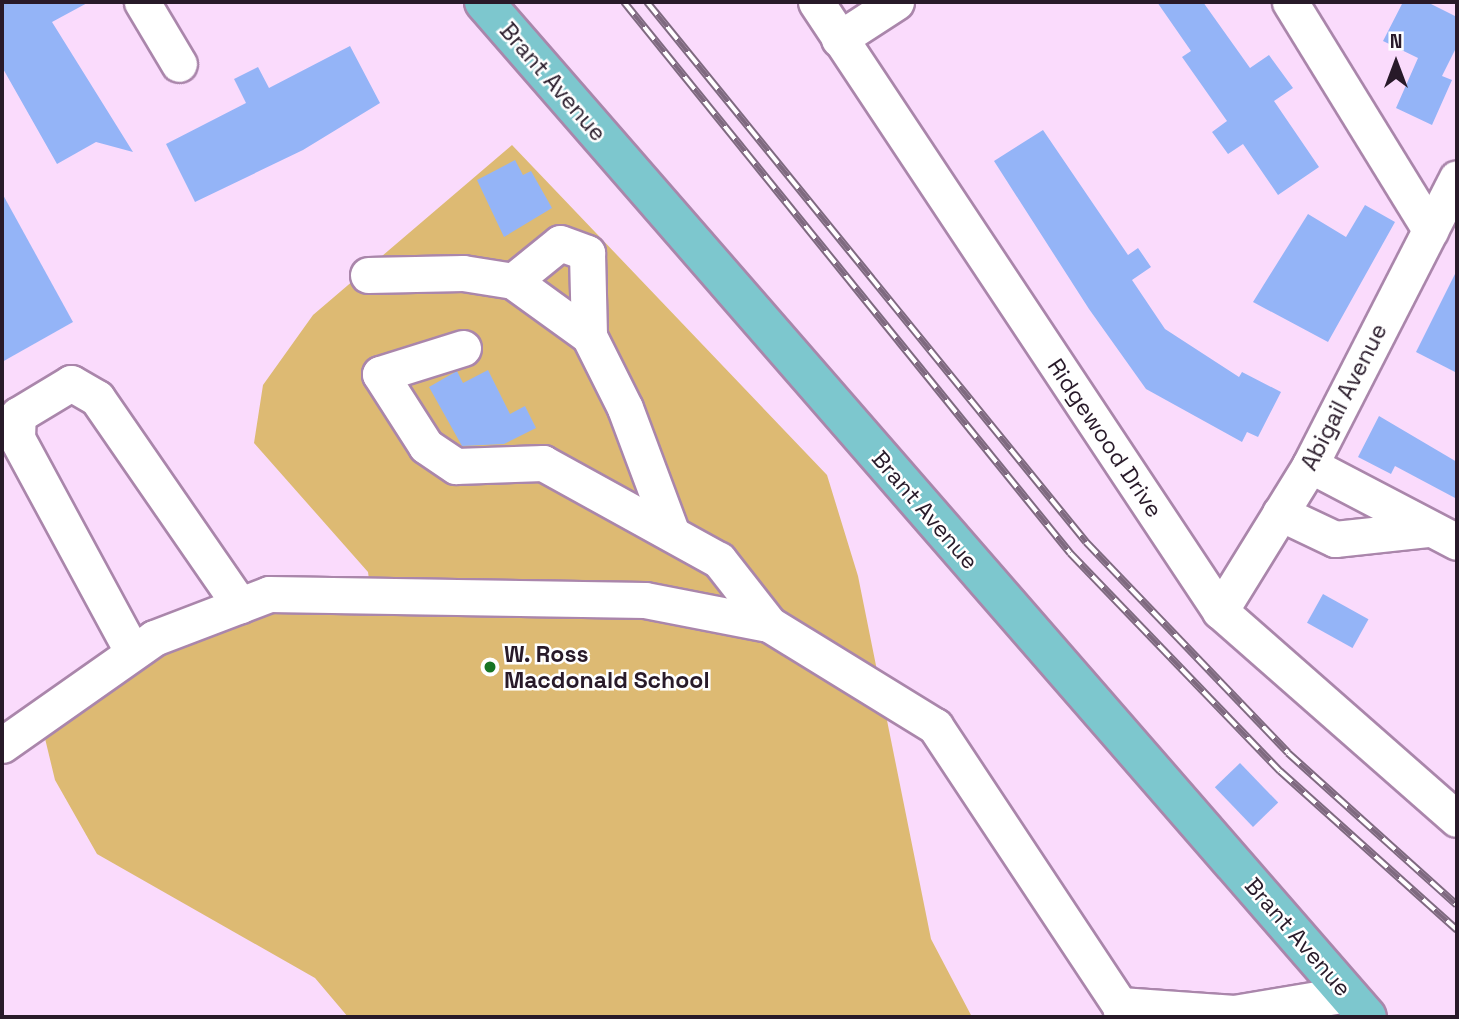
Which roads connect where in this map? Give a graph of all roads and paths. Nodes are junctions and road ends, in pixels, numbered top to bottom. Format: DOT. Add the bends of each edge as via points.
graph roads {
  1 [pos="484,2"];
  2 [pos="816,2"];
  3 [pos="896,2"];
  4 [pos="1290,2"];
  5 [pos="144,3"];
  6 [pos="839,38"];
  7 [pos="178,64"];
  8 [pos="1457,178"];
  9 [pos="1430,230"];
  10 [pos="368,275"];
  11 [pos="513,281"];
  12 [pos="589,336"];
  13 [pos="463,348"];
  14 [pos="1310,465"];
  15 [pos="1280,513"];
  16 [pos="672,534"];
  17 [pos="1443,536"];
  18 [pos="240,605"];
  19 [pos="1220,611"];
  20 [pos="769,624"];
  21 [pos="132,651"];
  22 [pos="2,745"];
  23 [pos="1457,819"];
  24 [pos="1357,1006"];
  25 [pos="1121,1011"];
  1 -- 24 [label="main road, Brant Avenue"];
  2 -- 6 [label="street, Ridgewood Drive"];
  3 -- 6 [label="street"];
  4 -- 9 [label="street"];
  5 -- 7 [label="street"];
  6 -- 19 [label="street, Ridgewood Drive"];
  8 -- 9 [label="street, Abigail Avenue"];
  9 -- 14 [label="street, Abigail Avenue"];
  10 -- 11 [label="street" via="463,273"];
  11 -- 12 [label="street"];
  11 -- 12 [label="street" via="560,243 587,253"];
  12 -- 16 [label="street" via="625,408"];
  13 -- 16 [label="street" via="380,374 426,446 456,466 543,463"];
  14 -- 15 [label="street, Abigail Avenue"];
  14 -- 17 [label="street"];
  15 -- 17 [label="street" via="1335,539"];
  15 -- 19 [label="street, Abigail Avenue"];
  16 -- 20 [label="street" via="719,560"];
  18 -- 20 [label="street" via="269,594 645,600"];
  18 -- 21 [label="street"];
  18 -- 21 [label="street" via="97,398 71,383 18,415 18,438"];
  19 -- 23 [label="street, Ridgewood Drive"];
  20 -- 25 [label="street" via="935,726"];
  21 -- 22 [label="street"];
  24 -- 25 [label="street" via="1234,1013"];
}
